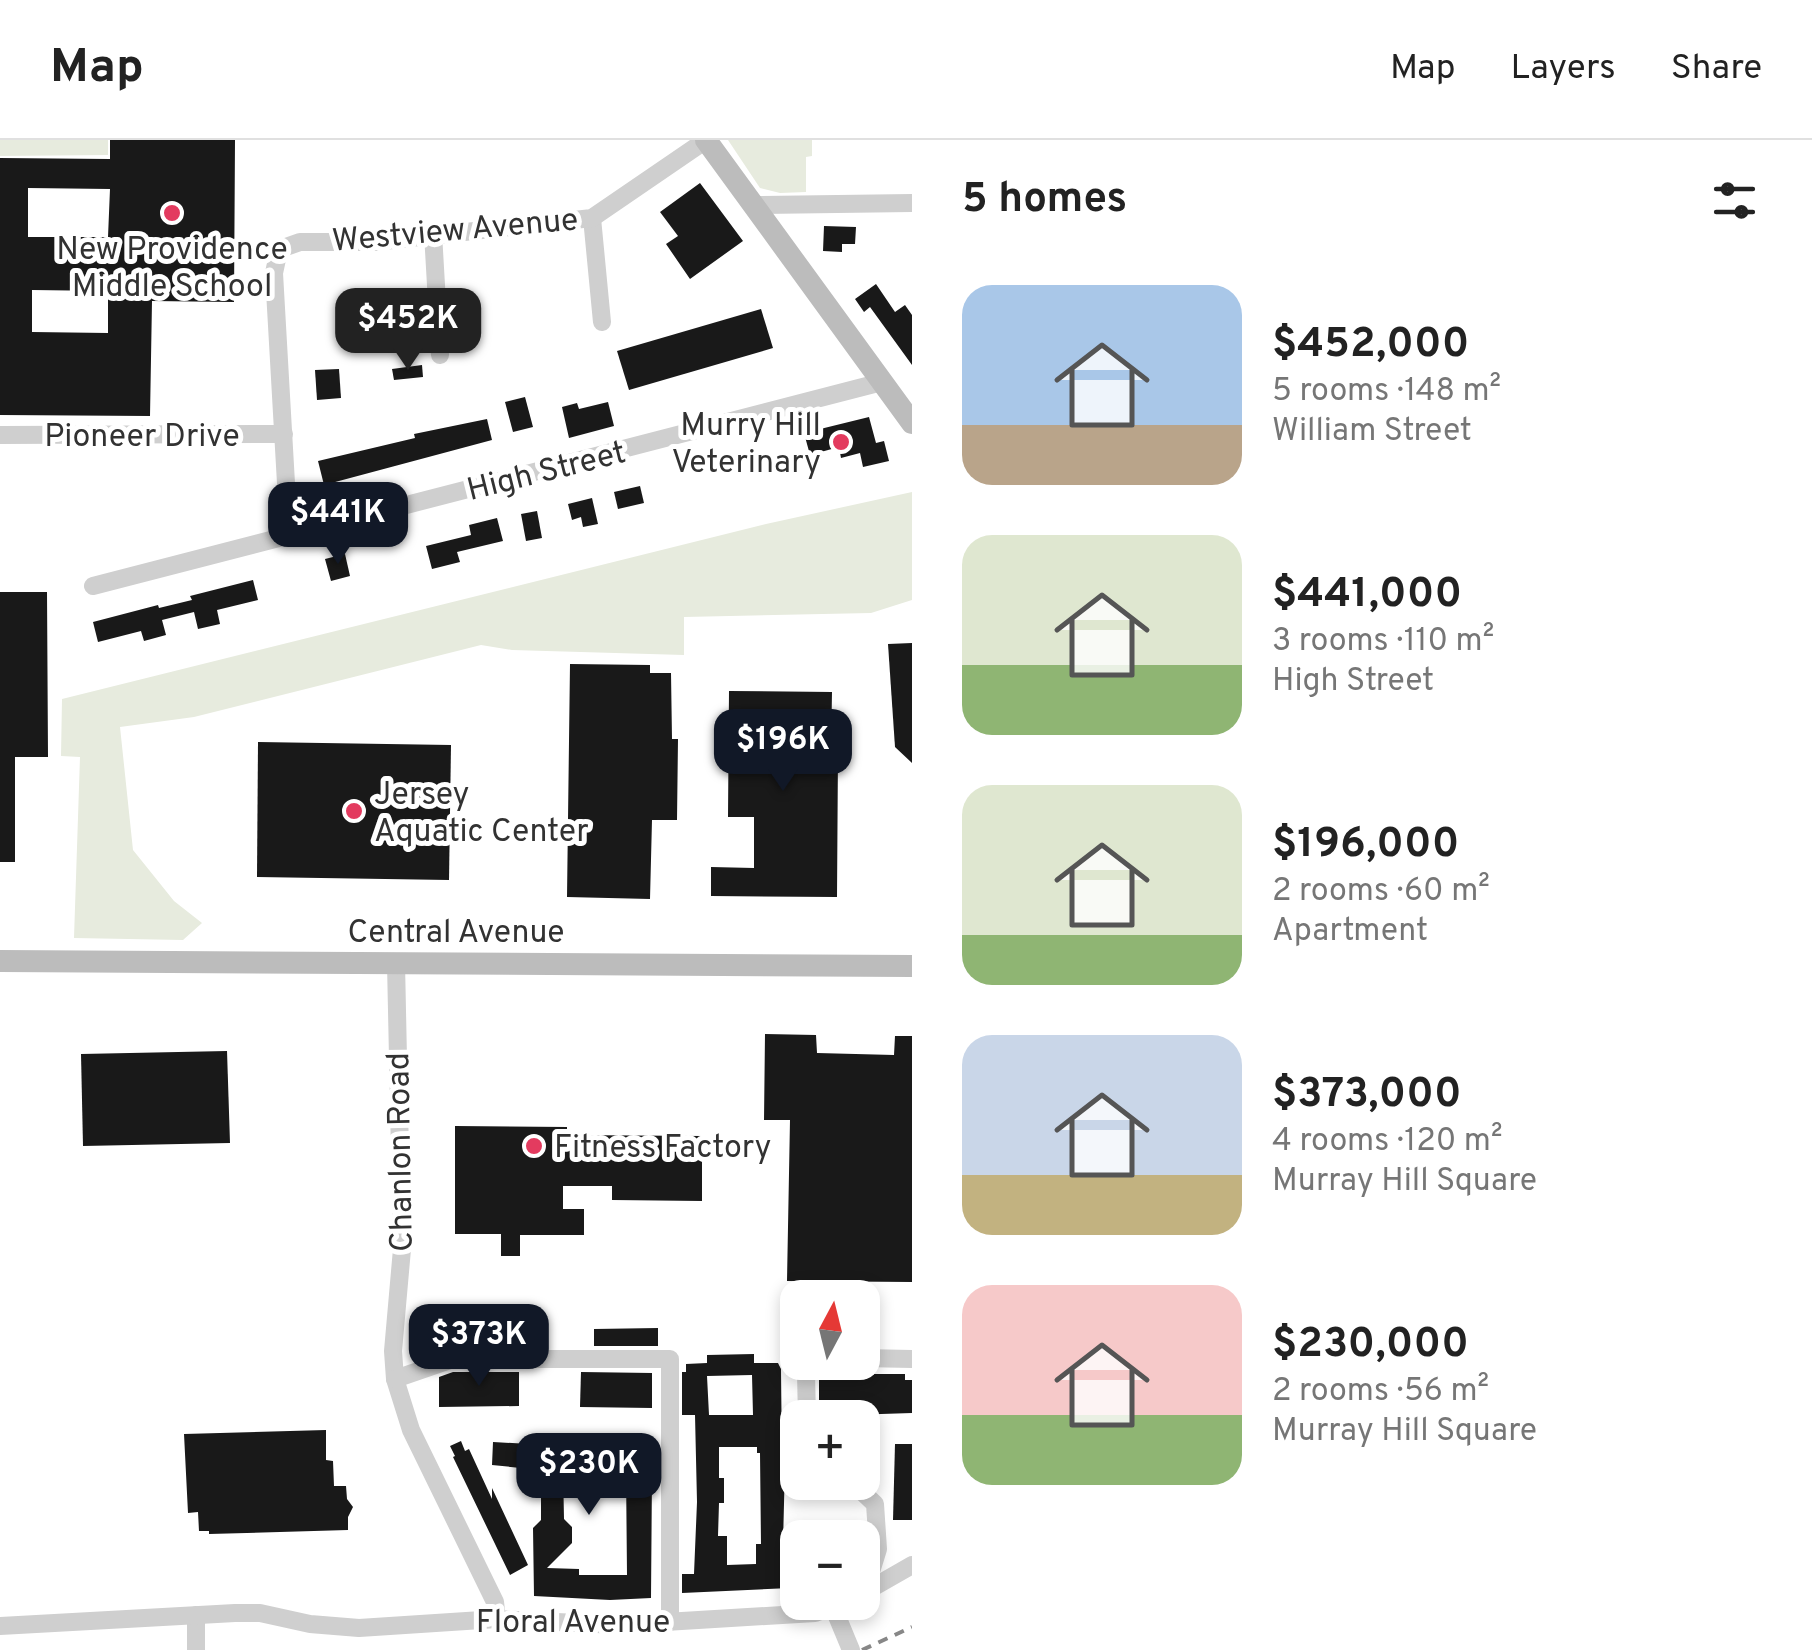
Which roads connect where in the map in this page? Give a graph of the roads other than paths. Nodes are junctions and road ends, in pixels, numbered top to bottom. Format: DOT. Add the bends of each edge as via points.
graph roads {
  1 [pos="706,140"];
  2 [pos="912,202"];
  3 [pos="756,205"];
  4 [pos="592,218"];
  5 [pos="433,233"];
  6 [pos="602,322"];
  7 [pos="440,355"];
  8 [pos="882,382"];
  9 [pos="912,423"];
  10 [pos="284,434"];
  11 [pos="0,436"];
  12 [pos="289,536"];
  13 [pos="93,586"];
  14 [pos="0,961"];
  15 [pos="396,963"];
  16 [pos="912,966"];
  17 [pos="880,1358"];
  18 [pos="912,1359"];
  19 [pos="395,1379"];
  20 [pos="880,1550"];
  21 [pos="907,1568"];
  22 [pos="880,1583"];
  23 [pos="780,1615"];
  24 [pos="196,1616"];
  25 [pos="498,1619"];
  26 [pos="844,1620"];
  27 [pos="670,1622"];
  28 [pos="0,1626"];
  29 [pos="196,1650"];
  30 [pos="851,1650"];
  1 -- 3 [label="street"];
  1 -- 4 [label="street, Westview Avenue"];
  2 -- 3 [label="street"];
  3 -- 8 [label="street"];
  4 -- 5 [label="street, Westview Avenue"];
  4 -- 6 [label="street"];
  5 -- 7 [label="street"];
  5 -- 10 [label="street, Westview Avenue" via="283,248 275,264"];
  8 -- 9 [label="street"];
  8 -- 12 [label="street, High Street"];
  10 -- 11 [label="street, Pioneer Drive"];
  10 -- 12 [label="street"];
  12 -- 13 [label="street, High Street"];
  14 -- 15 [label="street, Central Avenue"];
  15 -- 16 [label="street, Central Avenue"];
  15 -- 19 [label="street, Chanlon Road" via="402,1249"];
  17 -- 18 [label="street"];
  19 -- 25 [label="street, Chanlon Road"];
  19 -- 27 [label="street" via="453,1359 670,1359"];
  20 -- 21 [label="street"];
  21 -- 22 [label="street"];
  23 -- 27 [label="street, Floral Avenue"];
  24 -- 25 [label="street, Floral Avenue" via="260,1613 358,1628"];
  24 -- 28 [label="street, Floral Avenue"];
  24 -- 29 [label="street"];
  25 -- 27 [label="street, Floral Avenue"];
  26 -- 30 [label="street"];
}
